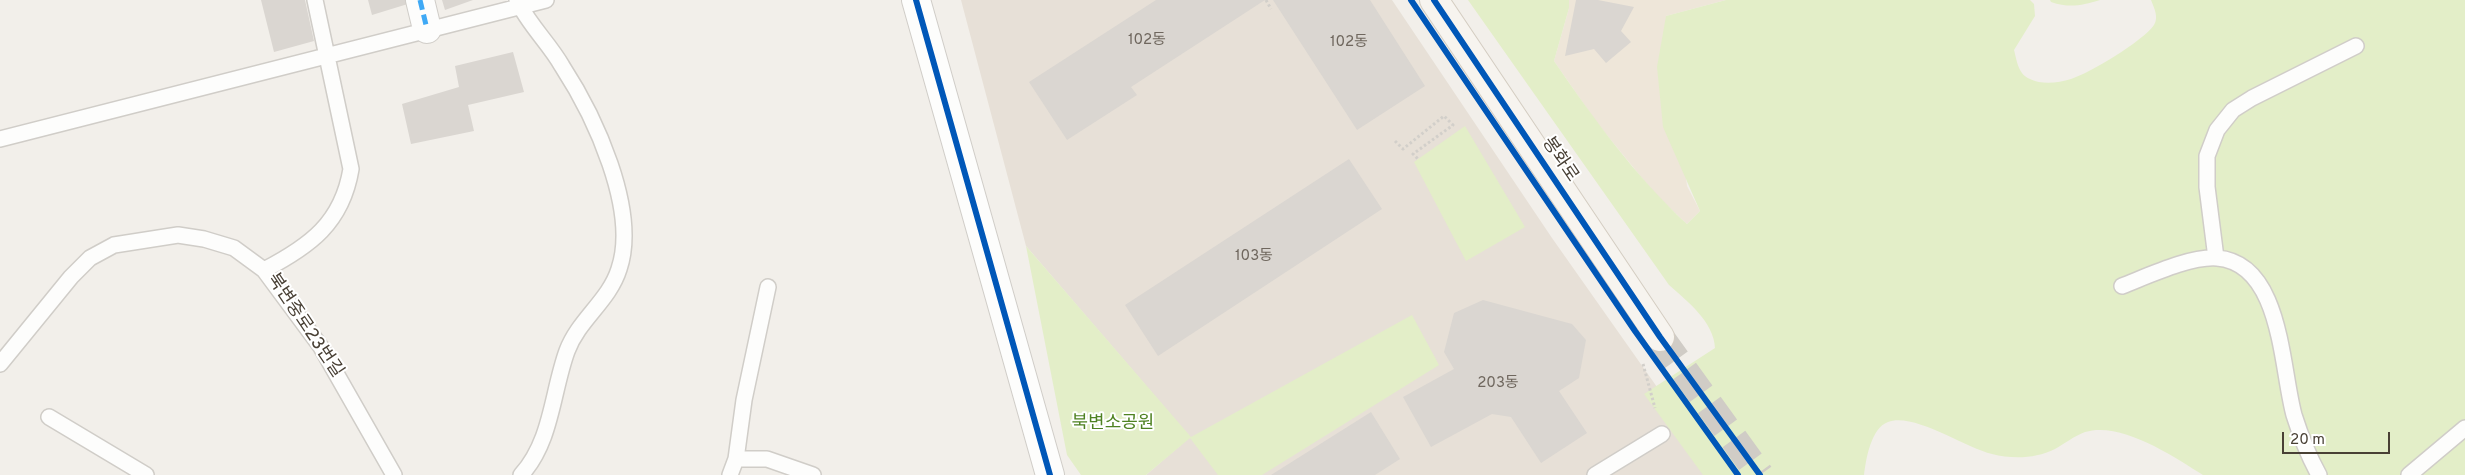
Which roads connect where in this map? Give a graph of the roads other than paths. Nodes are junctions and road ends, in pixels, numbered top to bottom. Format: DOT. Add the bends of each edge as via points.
graph roads {
  1 [pos="315,0"];
  2 [pos="420,0"];
  3 [pos="546,0"];
  4 [pos="916,0"];
  5 [pos="1434,0"];
  6 [pos="519,3"];
  7 [pos="427,30"];
  8 [pos="2356,46"];
  9 [pos="326,54"];
  10 [pos="0,138"];
  11 [pos="2216,258"];
  12 [pos="264,270"];
  13 [pos="2122,286"];
  14 [pos="768,288"];
  15 [pos="1660,337"];
  16 [pos="0,364"];
  17 [pos="49,417"];
  18 [pos="2465,428"];
  19 [pos="1662,434"];
  20 [pos="736,459"];
  21 [pos="146,475"];
  22 [pos="394,475"];
  23 [pos="522,475"];
  24 [pos="730,475"];
  25 [pos="813,475"];
  26 [pos="1050,475"];
  27 [pos="1595,475"];
  28 [pos="2319,475"];
  29 [pos="2408,475"];
  1 -- 9 [label="lane, 북변중로23번길"];
  2 -- 7 [label="street"];
  3 -- 6 [label="lane"];
  4 -- 26 [label="street"];
  5 -- 15 [label="street, 봉화로"];
  6 -- 7 [label="lane"];
  6 -- 23 [label="lane" via="562,66 599,132 616,182 623,242 620,267 612,289 576,330 540,445"];
  7 -- 9 [label="lane"];
  8 -- 11 [label="lane" via="2252,98 2233,110 2216,130 2207,156 2207,179"];
  9 -- 10 [label="lane"];
  9 -- 12 [label="lane, 북변중로23번길" via="351,169 348,190 323,230 298,253"];
  11 -- 13 [label="lane" via="2177,265"];
  11 -- 28 [label="lane" via="2232,261 2251,272 2267,296 2295,416"];
  12 -- 16 [label="lane" via="234,248 204,239 178,236 114,245 90,258 71,276"];
  12 -- 22 [label="lane, 북변중로23번길" via="321,347"];
  14 -- 20 [label="lane" via="744,400"];
  17 -- 21 [label="lane"];
  18 -- 29 [label="lane"];
  19 -- 27 [label="lane"];
  20 -- 24 [label="lane"];
  20 -- 25 [label="lane" via="767,459"];
}
